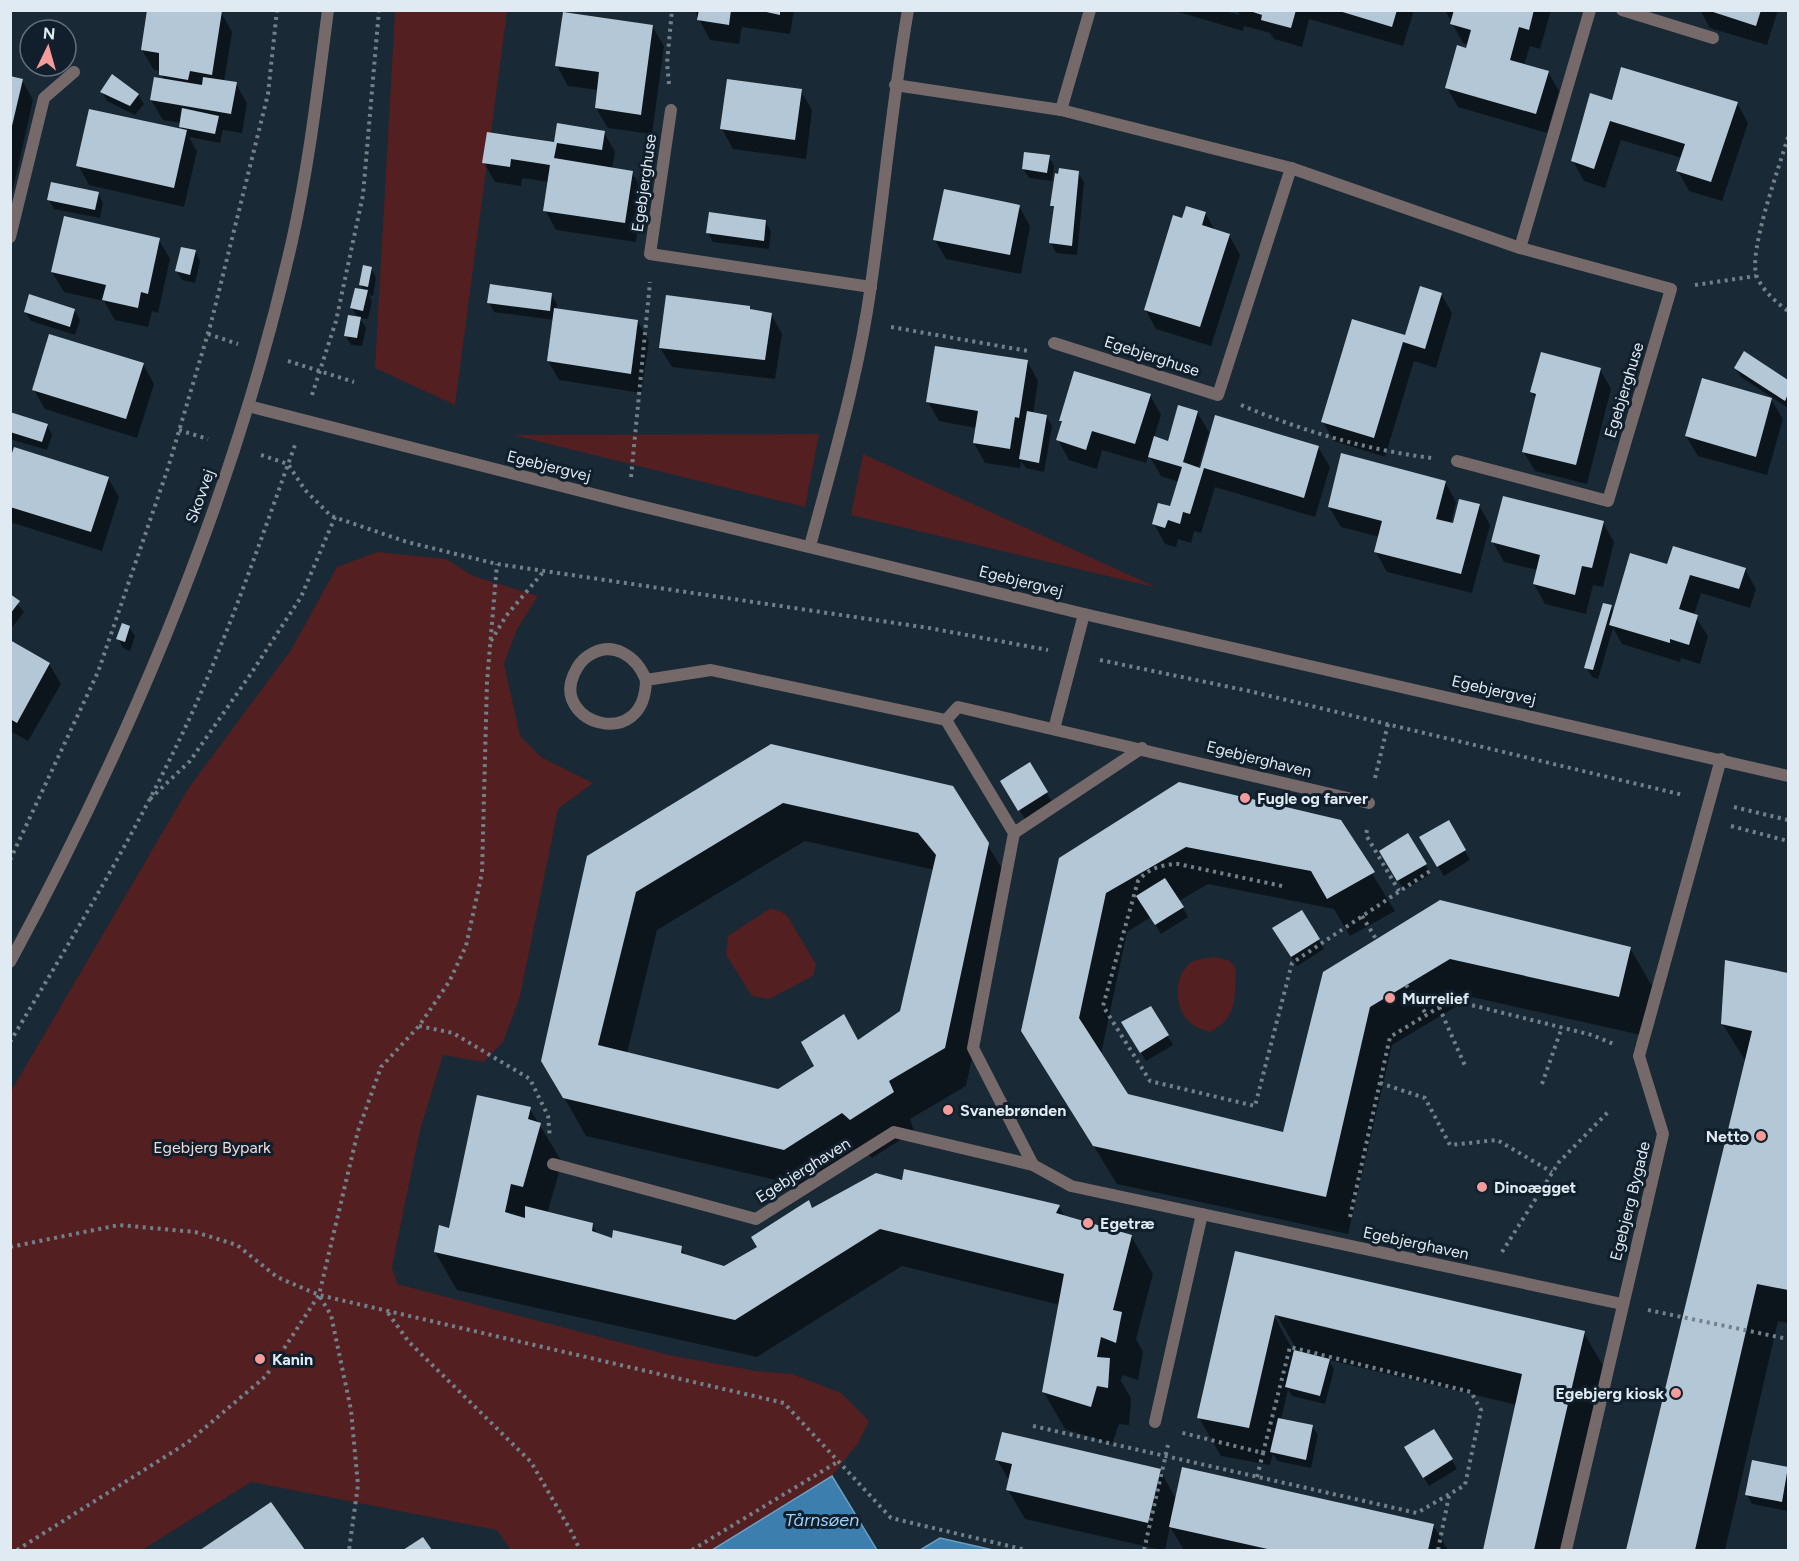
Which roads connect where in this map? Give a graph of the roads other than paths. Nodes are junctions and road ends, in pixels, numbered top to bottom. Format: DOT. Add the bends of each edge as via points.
graph roads {
  1 [pos="328,10"];
  2 [pos="908,10"];
  3 [pos="1090,10"];
  4 [pos="1590,10"];
  5 [pos="1622,10"];
  6 [pos="1713,38"];
  7 [pos="67,78"];
  8 [pos="895,85"];
  9 [pos="671,110"];
  10 [pos="1061,110"];
  11 [pos="1291,168"];
  12 [pos="10,237"];
  13 [pos="1520,248"];
  14 [pos="871,287"];
  15 [pos="1054,343"];
  16 [pos="248,406"];
  17 [pos="1457,461"];
  18 [pos="810,546"];
  19 [pos="1084,614"];
  20 [pos="646,680"];
  21 [pos="946,720"];
  22 [pos="1054,729"];
  23 [pos="1142,748"];
  24 [pos="1721,759"];
  25 [pos="1788,776"];
  26 [pos="1369,803"];
  27 [pos="1014,833"];
  28 [pos="10,962"];
  29 [pos="552,1164"];
  30 [pos="1033,1165"];
  31 [pos="1202,1214"];
  32 [pos="1622,1304"];
  33 [pos="1155,1422"];
  34 [pos="1566,1551"];
  1 -- 16 [label="street, Skovvej" via="292,240"];
  2 -- 8 [label="street"];
  3 -- 10 [label="street"];
  4 -- 13 [label="street"];
  5 -- 6 [label="street"];
  7 -- 12 [label="street" via="44,98"];
  8 -- 10 [label="street"];
  8 -- 14 [label="street"];
  9 -- 14 [label="street, Egebjerghuse" via="650,254"];
  10 -- 11 [label="street"];
  11 -- 13 [label="street"];
  11 -- 15 [label="street, Egebjerghuse" via="1218,395"];
  13 -- 17 [label="street, Egebjerghuse" via="1671,289 1608,501"];
  14 -- 18 [label="street"];
  16 -- 18 [label="street, Egebjergvej"];
  16 -- 28 [label="street, Skovvej" via="158,656 58,874"];
  18 -- 19 [label="street, Egebjergvej"];
  19 -- 22 [label="street"];
  19 -- 24 [label="street, Egebjergvej"];
  20 -- 20 [label="street" via="630,656 602,650 578,666 572,679 572,694 577,708 588,718 601,724 616,724 640,708 646,695"];
  20 -- 21 [label="street" via="711,670"];
  21 -- 22 [label="street, Egebjerghaven" via="958,707"];
  21 -- 27 [label="street"];
  22 -- 23 [label="street, Egebjerghaven"];
  23 -- 26 [label="street, Egebjerghaven"];
  23 -- 27 [label="street"];
  24 -- 25 [label="street, Egebjergvej"];
  24 -- 32 [label="street, Egebjerg Bygade" via="1639,1056 1663,1134"];
  27 -- 30 [label="street" via="973,1048"];
  29 -- 30 [label="street, Egebjerghaven" via="756,1218 894,1132"];
  30 -- 31 [label="street, Egebjerghaven" via="1071,1186"];
  31 -- 32 [label="street, Egebjerghaven"];
  31 -- 33 [label="street"];
  32 -- 34 [label="street, Egebjerg Bygade"];
}
